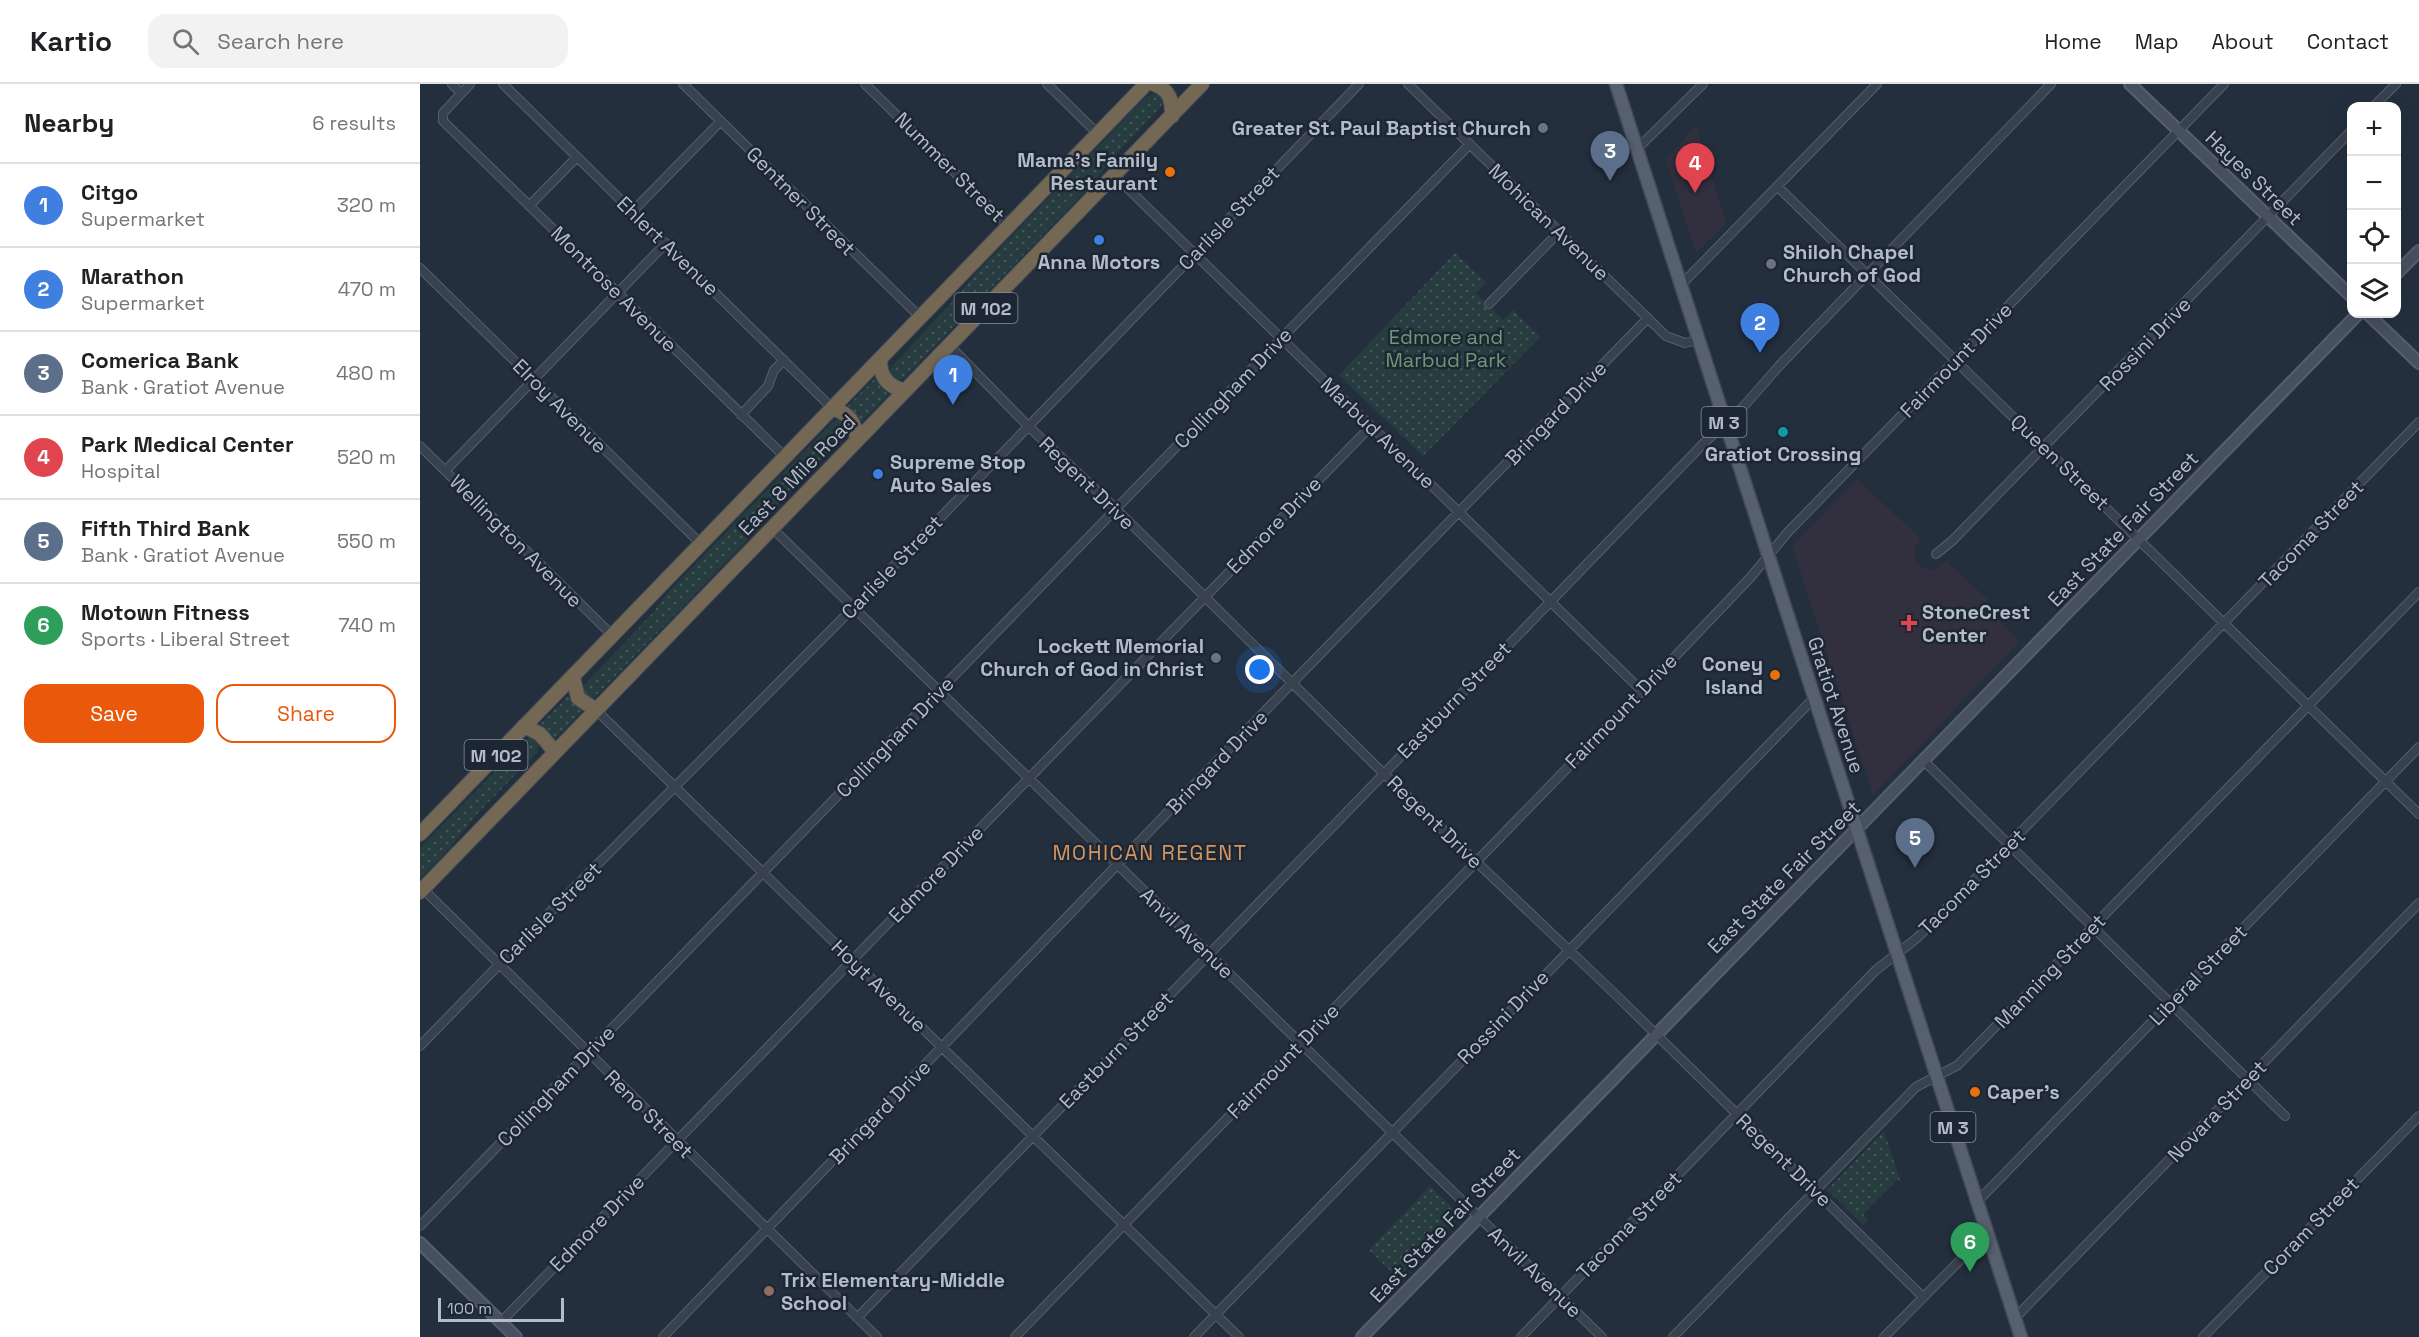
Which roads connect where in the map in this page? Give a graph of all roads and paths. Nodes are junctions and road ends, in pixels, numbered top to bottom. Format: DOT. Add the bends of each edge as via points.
graph roads {
  1 [pos="452,84"];
  2 [pos="470,84"];
  3 [pos="503,84"];
  4 [pos="683,84"];
  5 [pos="865,84"];
  6 [pos="1047,84"];
  7 [pos="1146,84"];
  8 [pos="1154,84"];
  9 [pos="1202,84"];
  10 [pos="1359,84"];
  11 [pos="1408,84"];
  12 [pos="1616,84"];
  13 [pos="1703,84"];
  14 [pos="1877,84"];
  15 [pos="2051,84"];
  16 [pos="2130,84"];
  17 [pos="2224,84"];
  18 [pos="2396,84"];
  19 [pos="461,93"];
  20 [pos="2378,102"];
  21 [pos="1172,116"];
  22 [pos="721,121"];
  23 [pos="2179,131"];
  24 [pos="1098,134"];
  25 [pos="2347,135"];
  26 [pos="1470,144"];
  27 [pos="1637,149"];
  28 [pos="577,157"];
  29 [pos="1113,176"];
  30 [pos="1778,186"];
  31 [pos="529,206"];
  32 [pos="633,212"];
  33 [pos="2268,217"];
  34 [pos="1009,226"];
  35 [pos="1559,232"];
  36 [pos="666,243"];
  37 [pos="2419,251"];
  38 [pos="1194,254"];
  39 [pos="420,268"];
  40 [pos="2401,270"];
  41 [pos="1868,275"];
  42 [pos="1680,286"];
  43 [pos="2347,292"];
  44 [pos="617,293"];
  45 [pos="1489,304"];
  46 [pos="920,317"];
  47 [pos="1648,318"];
  48 [pos="2354,318"];
  49 [pos="2372,318"];
  50 [pos="1281,339"];
  51 [pos="1698,340"];
  52 [pos="949,345"];
  53 [pos="880,359"];
  54 [pos="784,360"];
  55 [pos="1956,360"];
  56 [pos="2419,363"];
  57 [pos="534,380"];
  58 [pos="905,391"];
  59 [pos="832,408"];
  60 [pos="741,415"];
  61 [pos="2419,422"];
  62 [pos="1725,424"];
  63 [pos="1028,426"];
  64 [pos="1371,426"];
  65 [pos="857,440"];
  66 [pos="420,446"];
  67 [pos="2045,447"];
  68 [pos="785,457"];
  69 [pos="445,471"];
  70 [pos="1116,509"];
  71 [pos="1459,512"];
  72 [pos="772,528"];
  73 [pos="2139,539"];
  74 [pos="701,544"];
  75 [pos="1936,554"];
  76 [pos="1768,557"];
  77 [pos="2419,592"];
  78 [pos="1204,597"];
  79 [pos="1550,602"];
  80 [pos="854,607"];
  81 [pos="2224,622"];
  82 [pos="612,635"];
  83 [pos="573,676"];
  84 [pos="1292,683"];
  85 [pos="939,691"];
  86 [pos="1642,691"];
  87 [pos="1814,698"];
  88 [pos="2309,705"];
  89 [pos="596,711"];
  90 [pos="524,726"];
  91 [pos="2419,747"];
  92 [pos="555,752"];
  93 [pos="1924,761"];
  94 [pos="1383,772"];
  95 [pos="1029,778"];
  96 [pos="2386,781"];
  97 [pos="675,788"];
  98 [pos="2419,814"];
  99 [pos="1856,830"];
  100 [pos="420,834"];
  101 [pos="2009,844"];
  102 [pos="1475,862"];
  103 [pos="1118,865"];
  104 [pos="762,873"];
  105 [pos="421,891"];
  106 [pos="2419,903"];
  107 [pos="2093,927"];
  108 [pos="1568,949"];
  109 [pos="1209,954"];
  110 [pos="1897,955"];
  111 [pos="852,960"];
  112 [pos="498,966"];
  113 [pos="2170,1003"];
  114 [pos="1655,1034"];
  115 [pos="1300,1043"];
  116 [pos="420,1046"];
  117 [pos="942,1048"];
  118 [pos="587,1053"];
  119 [pos="1936,1076"];
  120 [pos="2248,1079"];
  121 [pos="1737,1114"];
  122 [pos="2285,1116"];
  123 [pos="2419,1116"];
  124 [pos="1392,1132"];
  125 [pos="1032,1136"];
  126 [pos="676,1141"];
  127 [pos="1815,1190"];
  128 [pos="1977,1202"];
  129 [pos="1479,1217"];
  130 [pos="1124,1225"];
  131 [pos="420,1226"];
  132 [pos="766,1230"];
  133 [pos="1987,1233"];
  134 [pos="420,1243"];
  135 [pos="1561,1296"];
  136 [pos="1923,1297"];
  137 [pos="1216,1314"];
  138 [pos="857,1318"];
  139 [pos="2015,1318"];
  140 [pos="501,1322"];
  141 [pos="516,1337"];
  142 [pos="663,1337"];
  143 [pos="877,1337"];
  144 [pos="1015,1337"];
  145 [pos="1194,1337"];
  146 [pos="1239,1337"];
  147 [pos="1362,1337"];
  148 [pos="1521,1337"];
  149 [pos="1602,1337"];
  150 [pos="1673,1337"];
  151 [pos="1884,1337"];
  152 [pos="2021,1337"];
  153 [pos="2203,1337"];
  1 -- 19 [label="street"];
  2 -- 19 [label="street"];
  3 -- 28 [label="street, Ehlert Avenue"];
  4 -- 22 [label="street, Gentner Street"];
  5 -- 34 [label="street, Nummer Street"];
  6 -- 24 [label="street"];
  7 -- 24 [label="highway, East 8 Mile Road / M 102"];
  8 -- 21 [label="highway" via="1168,93"];
  9 -- 21 [label="highway, East 8 Mile Road / M 102"];
  10 -- 38 [label="street, Carlisle Street"];
  11 -- 26 [label="street, Mohican Avenue"];
  12 -- 27 [label="main road, Gratiot Avenue / M 3"];
  13 -- 27 [label="street"];
  14 -- 30 [label="street"];
  15 -- 41 [label="street, Eastburn Street"];
  16 -- 23 [label="street, Hayes Street"];
  17 -- 23 [label="street, Fairmount Drive"];
  18 -- 20 [label="street"];
  19 -- 31 [label="street, Montrose Avenue" via="443,113 442,121"];
  21 -- 29 [label="highway, East 8 Mile Road / M 102"];
  22 -- 32 [label="street"];
  22 -- 46 [label="street, Gentner Street"];
  23 -- 33 [label="street, Hayes Street"];
  23 -- 55 [label="street, Fairmount Drive"];
  24 -- 34 [label="highway, East 8 Mile Road / M 102"];
  25 -- 33 [label="street, Rossini Drive"];
  26 -- 35 [label="street, Mohican Avenue"];
  26 -- 50 [label="street, Collingham Drive"];
  27 -- 42 [label="main road, Gratiot Avenue / M 3"];
  28 -- 31 [label="street"];
  28 -- 32 [label="street, Ehlert Avenue"];
  29 -- 38 [label="street, Marbud Avenue"];
  29 -- 52 [label="highway, East 8 Mile Road / M 102"];
  30 -- 41 [label="street, Queen Street"];
  30 -- 42 [label="street"];
  31 -- 44 [label="street, Montrose Avenue"];
  32 -- 36 [label="street, Ehlert Avenue"];
  33 -- 43 [label="street, Hayes Street"];
  33 -- 67 [label="street, Rossini Drive"];
  34 -- 46 [label="highway, East 8 Mile Road / M 102"];
  35 -- 45 [label="street"];
  35 -- 47 [label="street, Mohican Avenue"];
  36 -- 44 [label="street"];
  36 -- 54 [label="street, Ehlert Avenue"];
  37 -- 40 [label="street"];
  38 -- 50 [label="street, Marbud Avenue"];
  38 -- 63 [label="street, Carlisle Street"];
  39 -- 57 [label="street, Elroy Avenue"];
  41 -- 55 [label="street, Queen Street"];
  41 -- 62 [label="street, Eastburn Street"];
  42 -- 51 [label="main road, Gratiot Avenue / M 3"];
  44 -- 57 [label="street"];
  44 -- 60 [label="street, Montrose Avenue"];
  46 -- 53 [label="highway, East 8 Mile Road / M 102"];
  47 -- 51 [label="street, Mohican Avenue" via="1676,341"];
  47 -- 71 [label="street, Bringard Drive"];
  48 -- 73 [label="street, East State Fair Street"];
  49 -- 56 [label="street"];
  50 -- 64 [label="street, Marbud Avenue"];
  50 -- 70 [label="street, Collingham Drive"];
  51 -- 62 [label="main road, Gratiot Avenue / M 3"];
  52 -- 58 [label="highway, East 8 Mile Road / M 102"];
  52 -- 63 [label="street, Regent Drive"];
  53 -- 58 [label="highway" via="885,381"];
  53 -- 59 [label="highway, East 8 Mile Road / M 102"];
  54 -- 59 [label="street, Ehlert Avenue"];
  54 -- 60 [label="street" via="774,370 768,386"];
  55 -- 67 [label="street, Queen Street"];
  55 -- 76 [label="street, Fairmount Drive"];
  57 -- 69 [label="street"];
  57 -- 74 [label="street, Elroy Avenue"];
  58 -- 65 [label="highway, East 8 Mile Road / M 102"];
  59 -- 65 [label="highway" via="852,420"];
  59 -- 68 [label="highway, East 8 Mile Road / M 102"];
  60 -- 68 [label="street, Montrose Avenue"];
  61 -- 81 [label="street, Tacoma Street"];
  62 -- 76 [label="main road, Gratiot Avenue / M 3"];
  62 -- 79 [label="street, Eastburn Street"];
  63 -- 70 [label="street, Regent Drive"];
  63 -- 80 [label="street, Carlisle Street"];
  64 -- 71 [label="street, Marbud Avenue"];
  64 -- 78 [label="street, Edmore Drive"];
  65 -- 72 [label="highway, East 8 Mile Road / M 102"];
  66 -- 69 [label="street, Wellington Avenue"];
  67 -- 73 [label="street, Queen Street"];
  67 -- 75 [label="street, Rossini Drive"];
  68 -- 74 [label="highway, East 8 Mile Road / M 102"];
  69 -- 82 [label="street, Wellington Avenue"];
  70 -- 78 [label="street, Regent Drive"];
  70 -- 85 [label="street, Collingham Drive"];
  71 -- 79 [label="street, Marbud Avenue"];
  71 -- 84 [label="street, Bringard Drive"];
  72 -- 80 [label="street, Anvil Avenue"];
  72 -- 89 [label="highway, East 8 Mile Road / M 102"];
  73 -- 81 [label="street, Queen Street"];
  73 -- 93 [label="street, East State Fair Street"];
  74 -- 82 [label="highway, East 8 Mile Road / M 102"];
  76 -- 86 [label="street, Fairmount Drive"];
  76 -- 87 [label="main road, Gratiot Avenue / M 3"];
  77 -- 88 [label="street, Manning Street"];
  78 -- 84 [label="street, Regent Drive"];
  78 -- 95 [label="street, Edmore Drive"];
  79 -- 86 [label="street, Marbud Avenue"];
  79 -- 94 [label="street, Eastburn Street"];
  80 -- 85 [label="street, Anvil Avenue"];
  80 -- 97 [label="street, Carlisle Street"];
  81 -- 88 [label="street, Queen Street"];
  81 -- 101 [label="street, Tacoma Street"];
  82 -- 83 [label="highway, East 8 Mile Road / M 102"];
  83 -- 89 [label="highway" via="578,698"];
  83 -- 90 [label="highway, East 8 Mile Road / M 102"];
  84 -- 94 [label="street, Regent Drive"];
  84 -- 103 [label="street, Bringard Drive"];
  85 -- 95 [label="street, Anvil Avenue"];
  85 -- 104 [label="street, Collingham Drive"];
  86 -- 102 [label="street, Fairmount Drive"];
  87 -- 99 [label="main road, Gratiot Avenue / M 3"];
  87 -- 108 [label="street, Rossini Drive"];
  88 -- 96 [label="street, Queen Street"];
  88 -- 107 [label="street, Manning Street"];
  89 -- 92 [label="highway, East 8 Mile Road / M 102"];
  89 -- 97 [label="street, Hoyt Avenue"];
  90 -- 92 [label="highway" via="540,734"];
  90 -- 100 [label="highway, East 8 Mile Road / M 102"];
  91 -- 96 [label="street, Liberal Street"];
  92 -- 105 [label="highway, East 8 Mile Road / M 102"];
  93 -- 99 [label="street, East State Fair Street"];
  93 -- 101 [label="street"];
  94 -- 102 [label="street, Regent Drive"];
  94 -- 109 [label="street, Eastburn Street"];
  95 -- 103 [label="street, Anvil Avenue"];
  95 -- 111 [label="street, Edmore Drive"];
  96 -- 98 [label="street, Queen Street"];
  96 -- 113 [label="street, Liberal Street"];
  97 -- 104 [label="street, Hoyt Avenue"];
  97 -- 112 [label="street, Carlisle Street"];
  99 -- 110 [label="main road, Gratiot Avenue / M 3"];
  99 -- 114 [label="street, East State Fair Street"];
  101 -- 107 [label="street"];
  101 -- 110 [label="street, Tacoma Street"];
  102 -- 108 [label="street, Regent Drive"];
  102 -- 115 [label="street, Fairmount Drive"];
  103 -- 109 [label="street, Anvil Avenue"];
  103 -- 117 [label="street, Bringard Drive"];
  104 -- 111 [label="street, Hoyt Avenue"];
  104 -- 118 [label="street, Collingham Drive"];
  105 -- 112 [label="street, Reno Street"];
  106 -- 120 [label="street, Novara Street"];
  107 -- 113 [label="street"];
  107 -- 119 [label="street, Manning Street" via="1958,1065"];
  108 -- 114 [label="street, Regent Drive"];
  108 -- 124 [label="street, Rossini Drive"];
  109 -- 115 [label="street, Anvil Avenue"];
  109 -- 125 [label="street, Eastburn Street"];
  110 -- 119 [label="main road, Gratiot Avenue / M 3"];
  110 -- 121 [label="street, Tacoma Street" via="1876,970"];
  111 -- 117 [label="street, Hoyt Avenue"];
  111 -- 126 [label="street, Edmore Drive"];
  112 -- 116 [label="street, Carlisle Street"];
  112 -- 118 [label="street, Reno Street"];
  113 -- 120 [label="street"];
  113 -- 128 [label="street, Liberal Street"];
  114 -- 121 [label="street, Regent Drive"];
  114 -- 129 [label="street, East State Fair Street"];
  115 -- 124 [label="street, Anvil Avenue"];
  115 -- 130 [label="street, Fairmount Drive"];
  117 -- 125 [label="street, Hoyt Avenue"];
  117 -- 132 [label="street, Bringard Drive"];
  118 -- 126 [label="street, Reno Street"];
  118 -- 131 [label="street, Collingham Drive"];
  119 -- 127 [label="street, Manning Street" via="1916,1087"];
  119 -- 128 [label="main road, Gratiot Avenue / M 3"];
  120 -- 122 [label="street"];
  120 -- 139 [label="street, Novara Street"];
  121 -- 127 [label="street, Regent Drive"];
  121 -- 135 [label="street, Tacoma Street"];
  123 -- 153 [label="street, Coram Street"];
  124 -- 129 [label="street, Anvil Avenue"];
  124 -- 137 [label="street, Rossini Drive"];
  125 -- 130 [label="street, Hoyt Avenue"];
  125 -- 138 [label="street, Eastburn Street"];
  126 -- 132 [label="street, Reno Street"];
  126 -- 140 [label="street, Edmore Drive"];
  127 -- 136 [label="street, Regent Drive"];
  127 -- 150 [label="street, Manning Street"];
  128 -- 133 [label="main road, Gratiot Avenue / M 3"];
  129 -- 135 [label="street, Anvil Avenue"];
  129 -- 147 [label="street, East State Fair Street"];
  130 -- 137 [label="street, Hoyt Avenue"];
  130 -- 144 [label="street, Fairmount Drive"];
  132 -- 138 [label="street, Reno Street"];
  132 -- 142 [label="street, Bringard Drive"];
  133 -- 136 [label="street"];
  133 -- 139 [label="main road, Gratiot Avenue / M 3"];
  134 -- 140 [label="street"];
  135 -- 148 [label="street, Tacoma Street"];
  135 -- 149 [label="street, Anvil Avenue"];
  136 -- 151 [label="street"];
  137 -- 145 [label="street, Rossini Drive"];
  137 -- 146 [label="street, Hoyt Avenue"];
  138 -- 143 [label="street, Reno Street"];
  139 -- 152 [label="main road, Gratiot Avenue / M 3"];
  140 -- 141 [label="street"];
}
